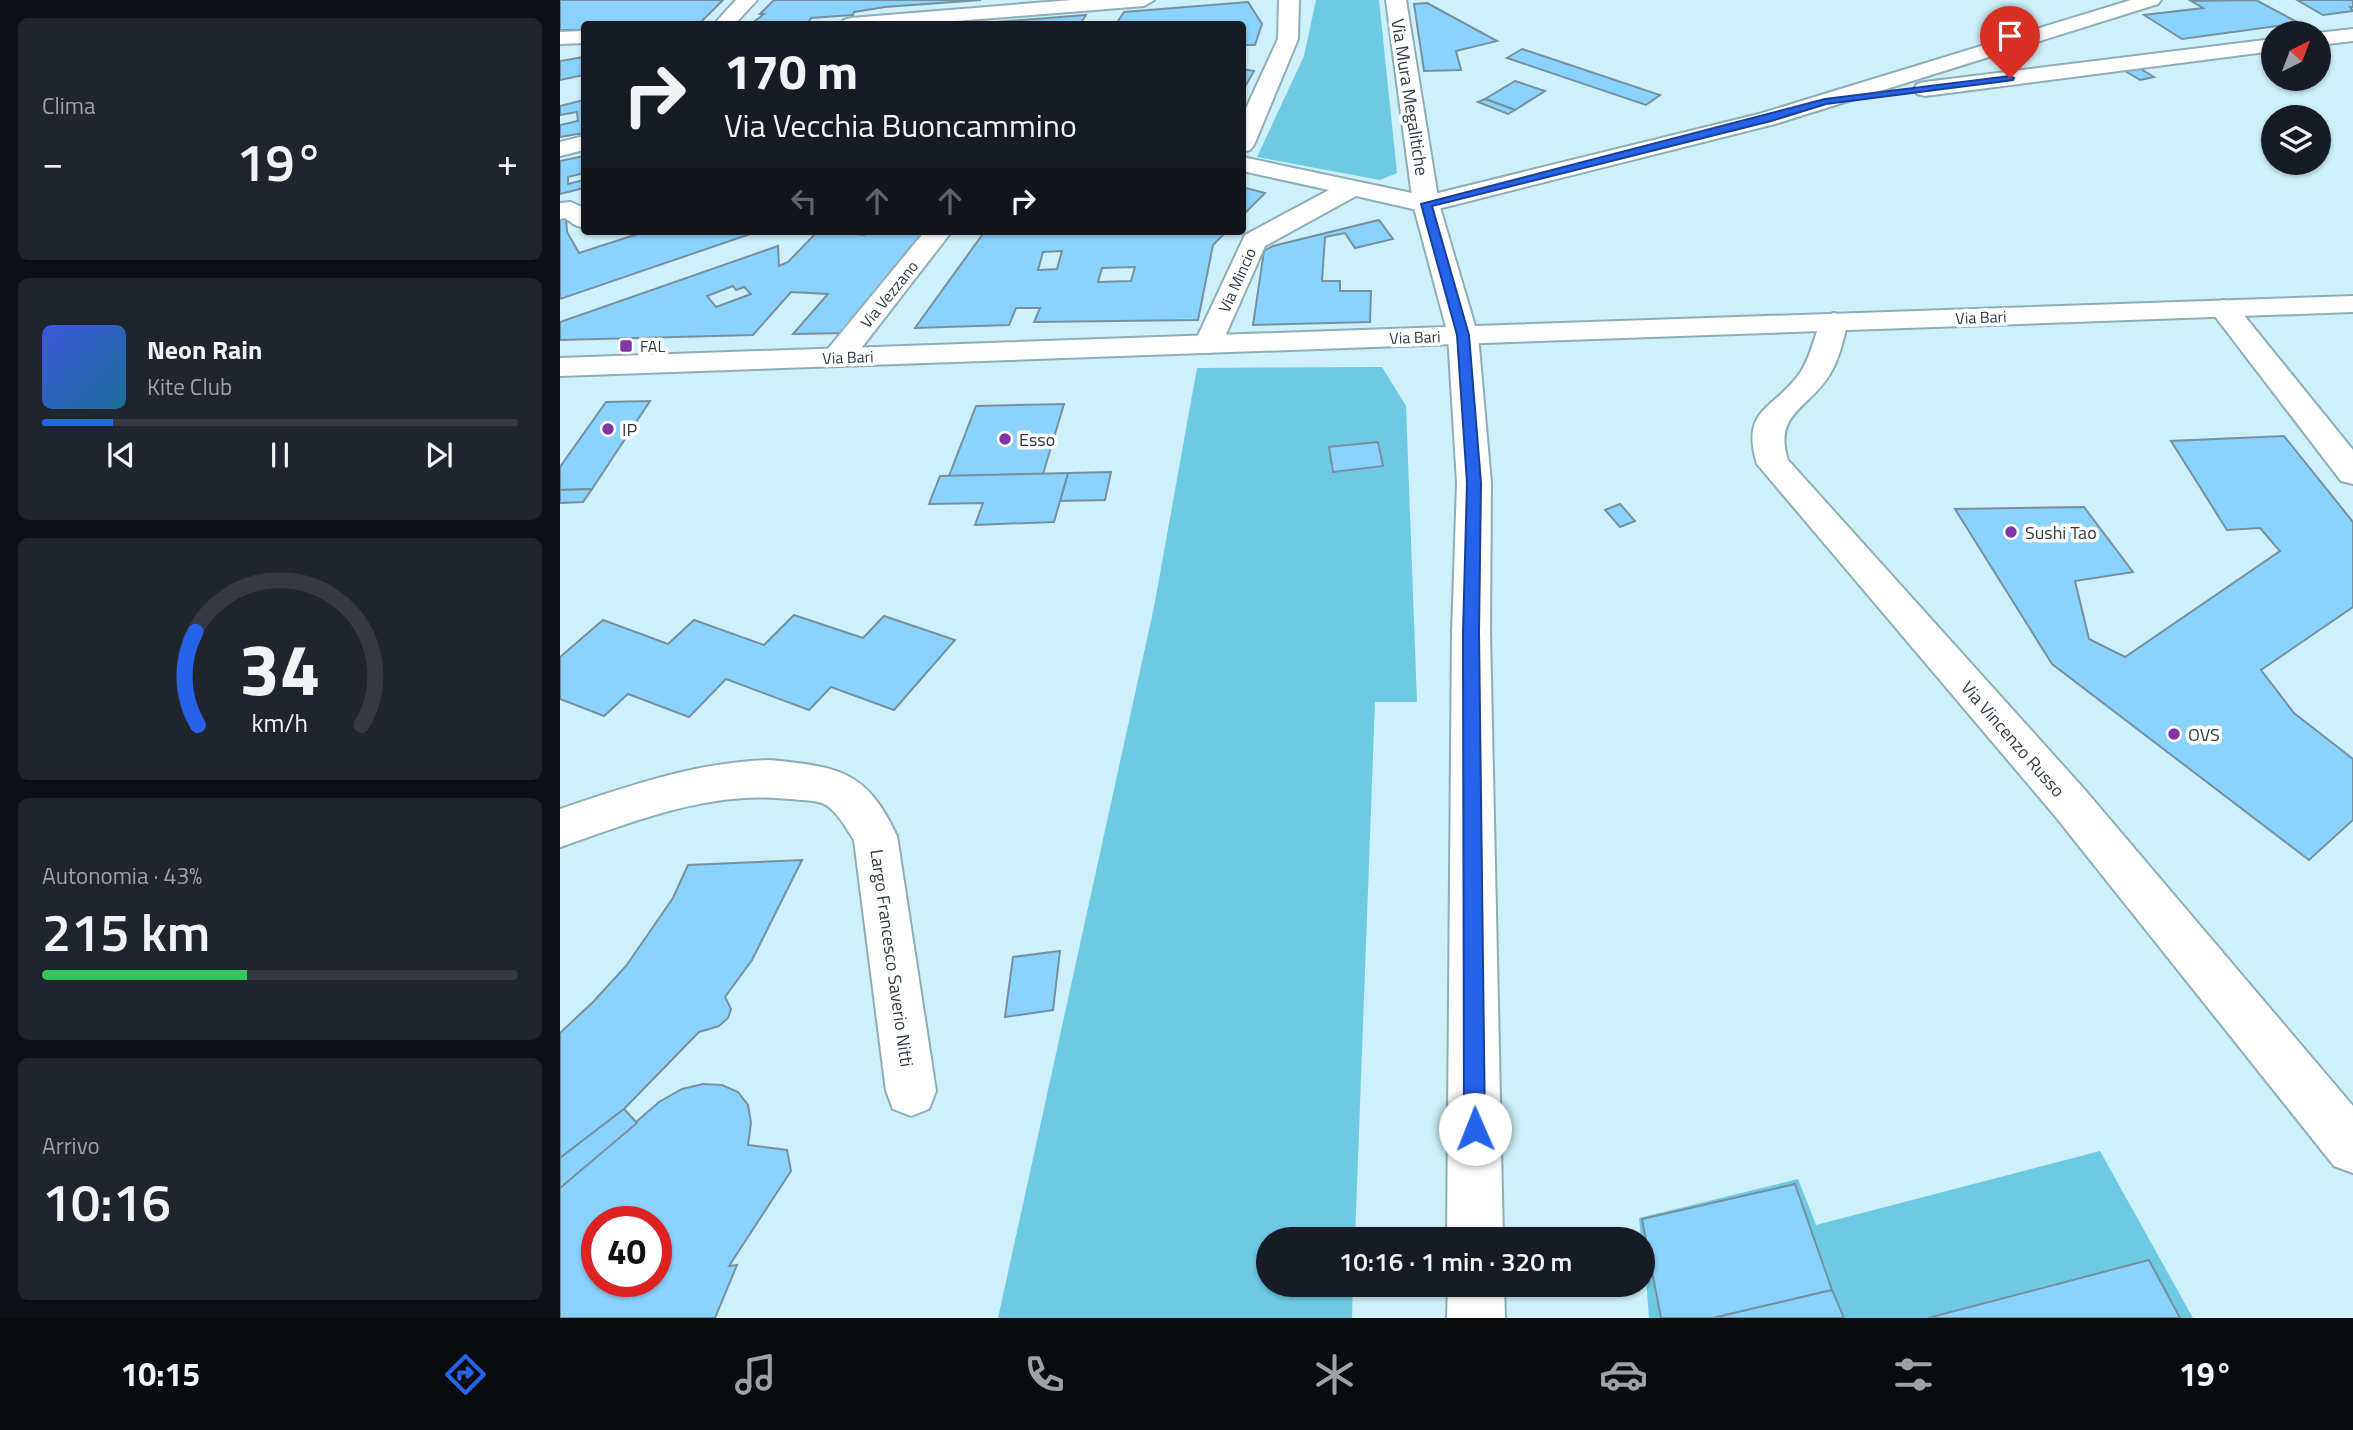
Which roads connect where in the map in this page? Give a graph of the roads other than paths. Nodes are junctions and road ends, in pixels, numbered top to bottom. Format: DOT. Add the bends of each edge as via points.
graph roads {
  1 [pos="747,0"];
  2 [pos="1144,0"];
  3 [pos="1289,0"];
  4 [pos="1395,0"];
  5 [pos="2151,0"];
  6 [pos="1107,3"];
  7 [pos="727,21"];
  8 [pos="888,21"];
  9 [pos="1094,21"];
  10 [pos="2353,35"];
  11 [pos="581,37"];
  12 [pos="560,38"];
  13 [pos="2331,38"];
  14 [pos="2261,47"];
  15 [pos="1825,102"];
  16 [pos="1246,136"];
  17 [pos="581,145"];
  18 [pos="560,149"];
  19 [pos="1246,164"];
  20 [pos="1353,188"];
  21 [pos="1426,204"];
  22 [pos="560,211"];
  23 [pos="581,218"];
  24 [pos="936,235"];
  25 [pos="2353,304"];
  26 [pos="2224,309"];
  27 [pos="1834,323"];
  28 [pos="1463,335"];
  29 [pos="1209,344"];
  30 [pos="838,358"];
  31 [pos="560,368"];
  32 [pos="2353,473"];
  33 [pos="560,829"];
  34 [pos="911,1091"];
  35 [pos="2353,1147"];
  36 [pos="1475,1227"];
  37 [pos="1476,1297"];
  38 [pos="1476,1318"];
  1 -- 7 [label="street"];
  2 -- 6 [label="street"];
  3 -- 16 [label="street" via="1288,39"];
  4 -- 21 [label="street, Via Mura Megalitiche"];
  5 -- 15 [label="street"];
  6 -- 8 [label="street"];
  6 -- 9 [label="street"];
  10 -- 13 [label="street"];
  11 -- 12 [label="street"];
  14 -- 15 [label="street"];
  15 -- 21 [label="street"];
  17 -- 18 [label="street"];
  19 -- 20 [label="street"];
  20 -- 21 [label="street"];
  20 -- 29 [label="street, Via Mincio" via="1254,241"];
  21 -- 28 [label="street, Via Mura Megalitiche"];
  22 -- 23 [label="street" via="571,210"];
  24 -- 30 [label="street, Via Vezzano"];
  25 -- 26 [label="street, Via Bari"];
  26 -- 27 [label="street, Via Bari"];
  26 -- 32 [label="street"];
  27 -- 28 [label="street, Via Bari"];
  27 -- 35 [label="street, Via Vincenzo Russo" via="1815,376 1765,431 1773,464 2078,813"];
  28 -- 29 [label="street, Via Bari"];
  28 -- 36 [label="street, Via Mura Megalitiche" via="1474,483"];
  29 -- 30 [label="street, Via Bari"];
  30 -- 31 [label="street, Via Bari"];
  33 -- 34 [label="street, Largo Francesco Saverio Nitti" via="686,786 735,778 833,787 857,806 875,836"];
  37 -- 38 [label="street"];
}
